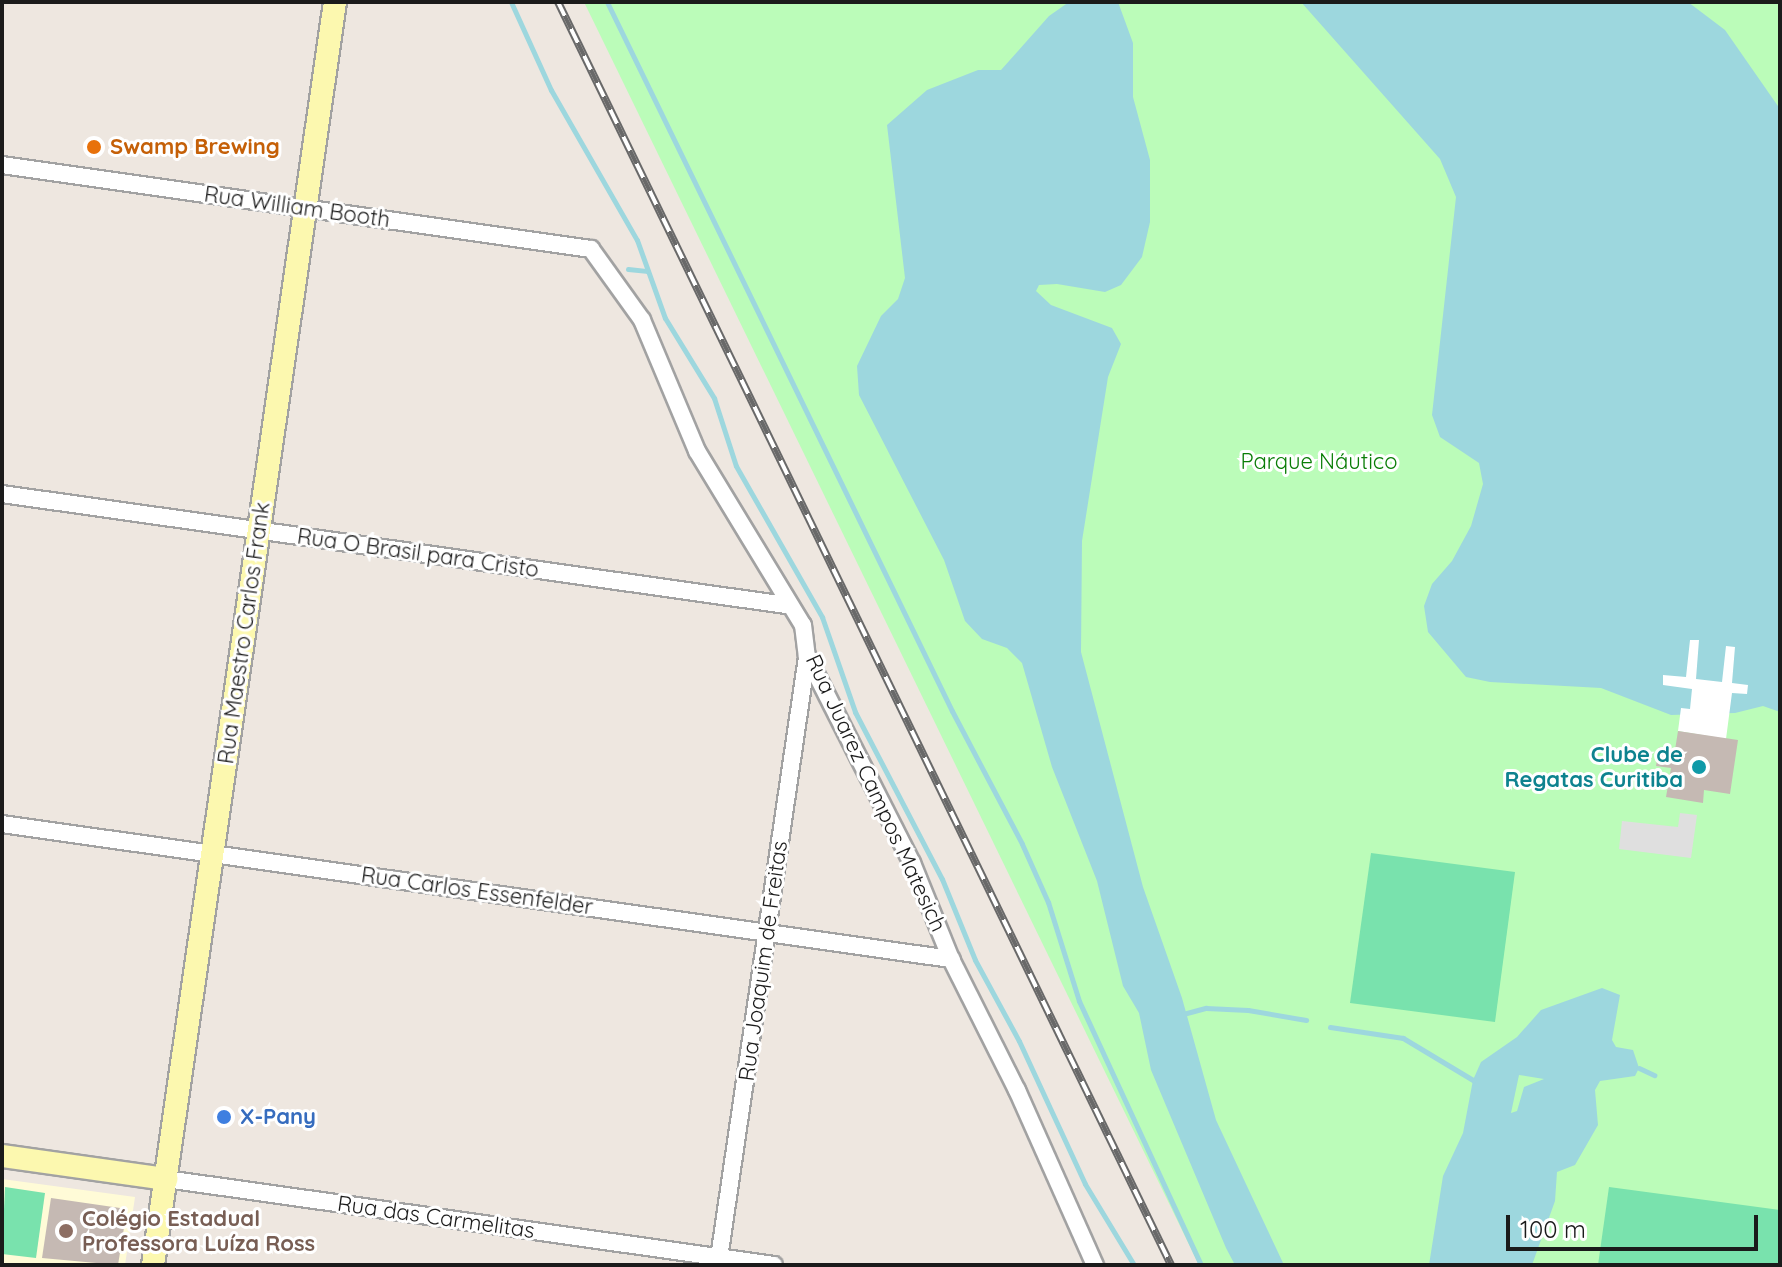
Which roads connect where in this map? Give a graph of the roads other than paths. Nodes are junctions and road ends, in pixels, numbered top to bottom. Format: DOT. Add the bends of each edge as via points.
graph roads {
  1 [pos="335,2"];
  2 [pos="2,165"];
  3 [pos="306,209"];
  4 [pos="591,249"];
  5 [pos="2,494"];
  6 [pos="259,530"];
  7 [pos="786,605"];
  8 [pos="807,656"];
  9 [pos="2,824"];
  10 [pos="212,854"];
  11 [pos="767,932"];
  12 [pos="951,959"];
  13 [pos="2,1156"];
  14 [pos="166,1179"];
  15 [pos="719,1261"];
  16 [pos="153,1265"];
  17 [pos="774,1265"];
  18 [pos="1095,1265"];
  1 -- 3 [label="street, Rua Maestro Carlos Frank"];
  2 -- 3 [label="street, Rua William Booth"];
  3 -- 4 [label="street, Rua William Booth"];
  3 -- 6 [label="street, Rua Maestro Carlos Frank"];
  4 -- 7 [label="street, Rua Juarez Campos Matesich" via="654,343 697,451"];
  5 -- 6 [label="street, Rua O Brasil para Cristo"];
  6 -- 7 [label="street, Rua O Brasil para Cristo"];
  6 -- 10 [label="street, Rua Maestro Carlos Frank"];
  7 -- 8 [label="street, Rua Juarez Campos Matesich" via="803,625"];
  8 -- 11 [label="street, Rua Joaquim de Freitas"];
  8 -- 12 [label="street, Rua Juarez Campos Matesich" via="912,863"];
  9 -- 10 [label="street, Rua Carlos Essenfelder"];
  10 -- 11 [label="street, Rua Carlos Essenfelder"];
  10 -- 14 [label="street, Rua Maestro Carlos Frank"];
  11 -- 12 [label="street, Rua Carlos Essenfelder"];
  11 -- 15 [label="street, Rua Joaquim de Freitas"];
  12 -- 18 [label="street, Rua Juarez Campos Matesich" via="984,1019"];
  13 -- 14 [label="street, Rua das Carmelitas"];
  14 -- 15 [label="street, Rua das Carmelitas"];
  14 -- 16 [label="street, Rua Maestro Carlos Frank"];
  15 -- 17 [label="street, Rua das Carmelitas"];
}
